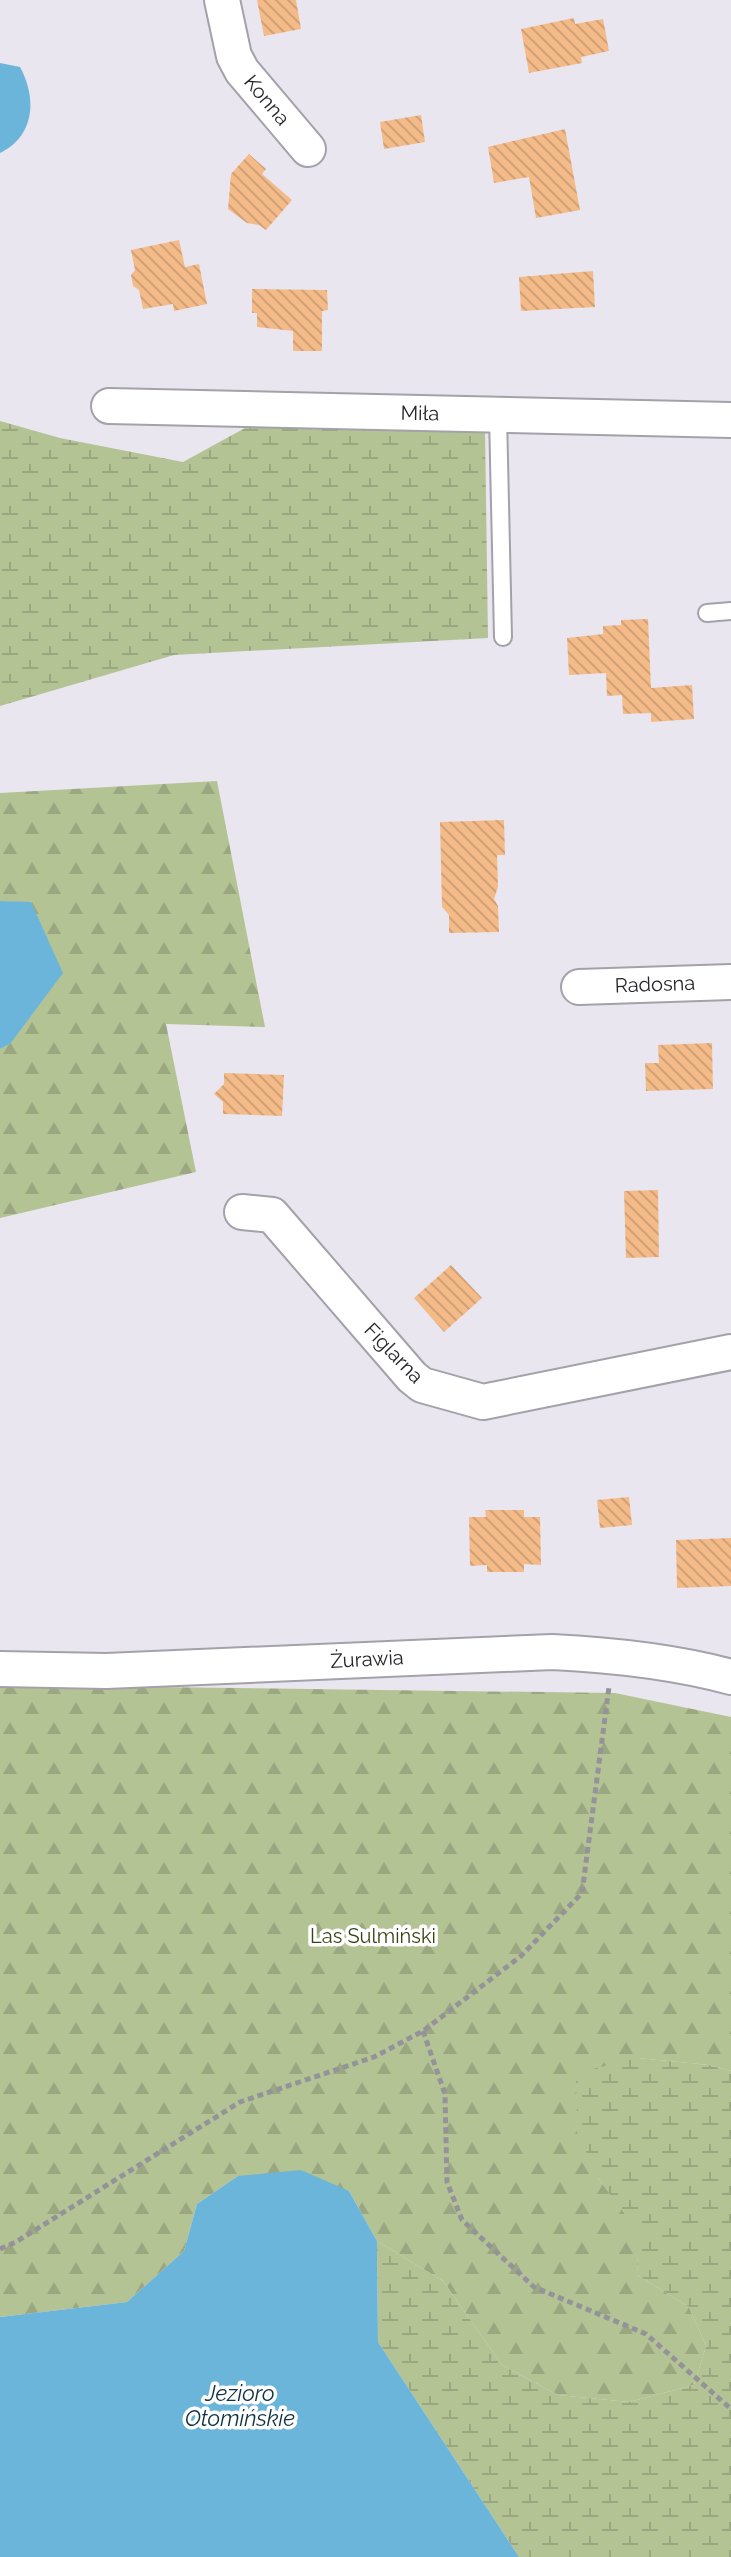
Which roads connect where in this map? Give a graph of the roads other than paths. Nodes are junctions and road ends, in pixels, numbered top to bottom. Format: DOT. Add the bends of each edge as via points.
graph roads {
  1 [pos="222,0"];
  2 [pos="308,149"];
  3 [pos="109,406"];
  4 [pos="498,415"];
  5 [pos="731,420"];
  6 [pos="731,611"];
  7 [pos="707,613"];
  8 [pos="503,637"];
  9 [pos="731,982"];
  10 [pos="579,987"];
  11 [pos="242,1212"];
  12 [pos="731,1352"];
  13 [pos="0,1669"];
  14 [pos="731,1677"];
  1 -- 2 [label="street, Konna" via="242,71"];
  3 -- 4 [label="street, Miła"];
  4 -- 5 [label="street, Miła"];
  4 -- 8 [label="lane"];
  6 -- 7 [label="lane"];
  9 -- 10 [label="street, Radosna"];
  11 -- 12 [label="street, Figlarna" via="272,1215 422,1385 483,1402"];
  13 -- 14 [label="street, Żurawia" via="106,1671 486,1653 613,1655"];
}
